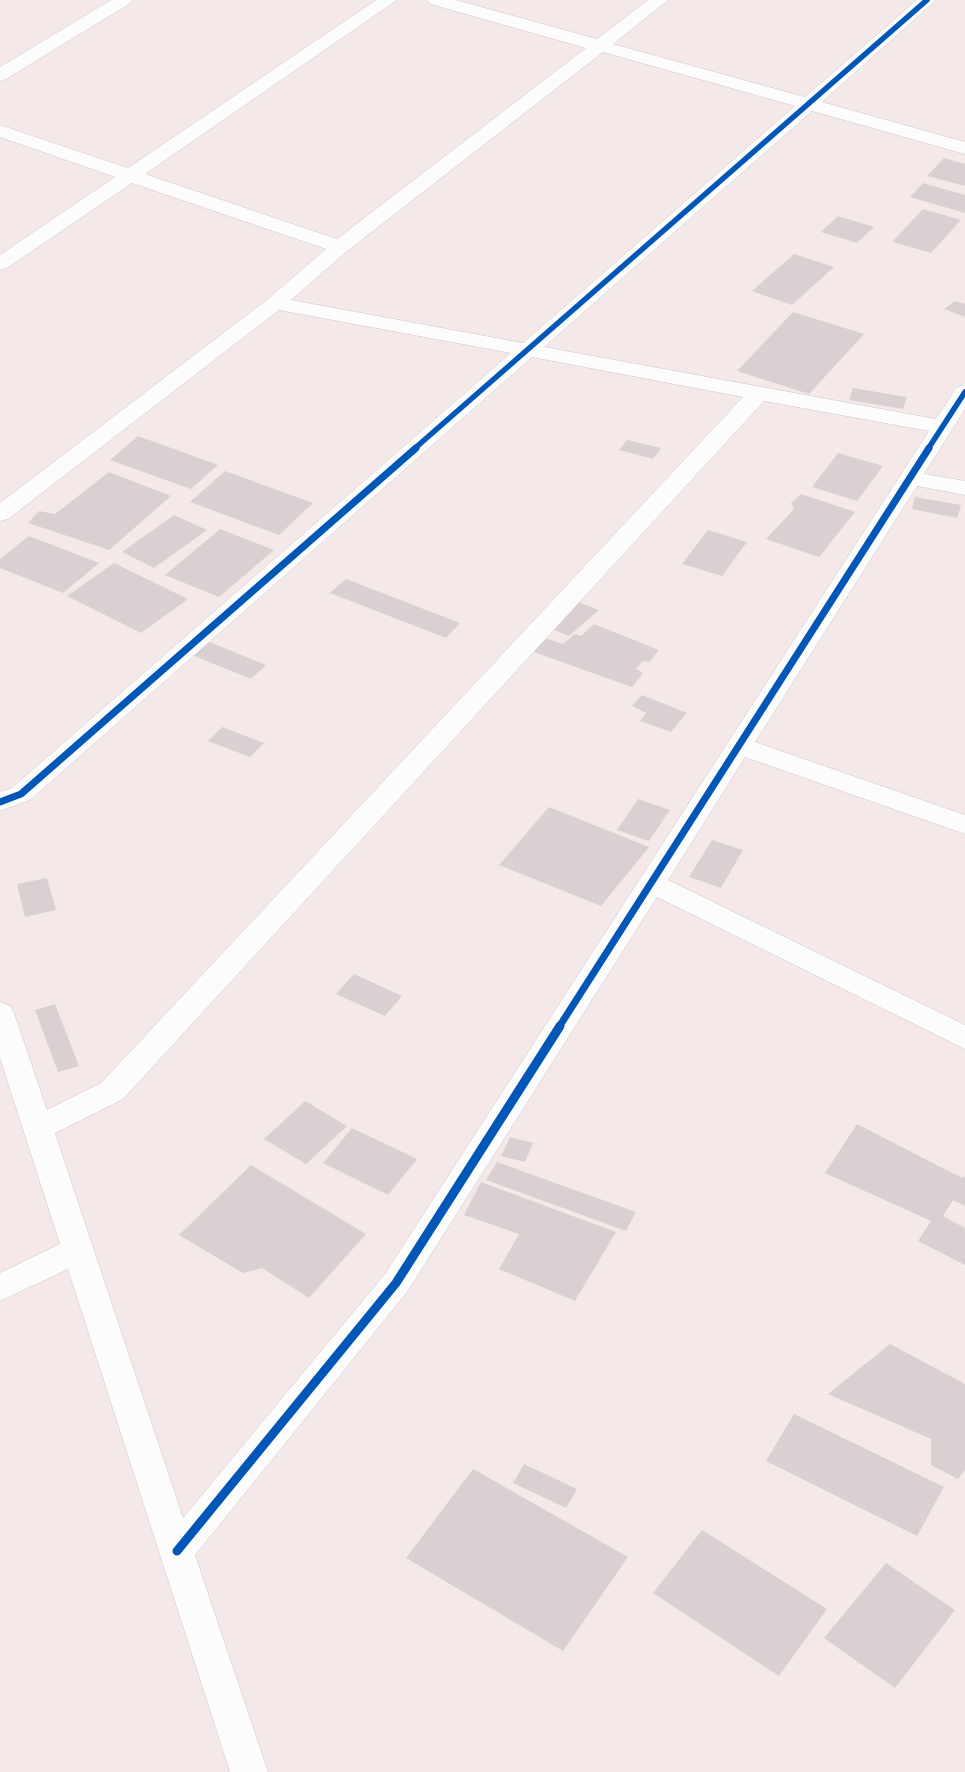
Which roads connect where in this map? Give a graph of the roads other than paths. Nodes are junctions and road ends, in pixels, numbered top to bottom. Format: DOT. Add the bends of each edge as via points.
graph roads {
  1 [pos="123,0"];
  2 [pos="388,0"];
  3 [pos="436,0"];
  4 [pos="659,0"];
  5 [pos="927,0"];
  6 [pos="600,46"];
  7 [pos="0,75"];
  8 [pos="808,104"];
  9 [pos="0,131"];
  10 [pos="965,148"];
  11 [pos="131,175"];
  12 [pos="340,246"];
  13 [pos="0,264"];
  14 [pos="275,303"];
  15 [pos="526,351"];
  16 [pos="965,392"];
  17 [pos="759,393"];
  18 [pos="942,427"];
  19 [pos="910,478"];
  20 [pos="965,488"];
  21 [pos="0,514"];
  22 [pos="738,746"];
  23 [pos="0,802"];
  24 [pos="965,825"];
  25 [pos="650,883"];
  26 [pos="0,1012"];
  27 [pos="965,1038"];
  28 [pos="38,1128"];
  29 [pos="78,1250"];
  30 [pos="0,1288"];
  31 [pos="177,1551"];
  32 [pos="249,1772"];
  1 -- 7 [label="street"];
  2 -- 11 [label="street"];
  3 -- 6 [label="street"];
  4 -- 6 [label="street"];
  5 -- 8 [label="street"];
  6 -- 8 [label="street"];
  6 -- 12 [label="street"];
  8 -- 10 [label="street"];
  8 -- 15 [label="street"];
  9 -- 11 [label="street"];
  11 -- 12 [label="street"];
  11 -- 13 [label="street"];
  12 -- 14 [label="street"];
  14 -- 15 [label="street"];
  14 -- 21 [label="street"];
  15 -- 17 [label="street"];
  15 -- 23 [label="street" via="22,794"];
  16 -- 18 [label="street"];
  17 -- 18 [label="street"];
  17 -- 28 [label="street" via="112,1091"];
  18 -- 19 [label="street"];
  19 -- 20 [label="street"];
  19 -- 22 [label="street"];
  22 -- 24 [label="street"];
  22 -- 25 [label="street"];
  25 -- 27 [label="street"];
  25 -- 31 [label="street" via="396,1283"];
  26 -- 28 [label="street"];
  28 -- 29 [label="street"];
  29 -- 30 [label="street"];
  29 -- 31 [label="street"];
  31 -- 32 [label="street"];
}
